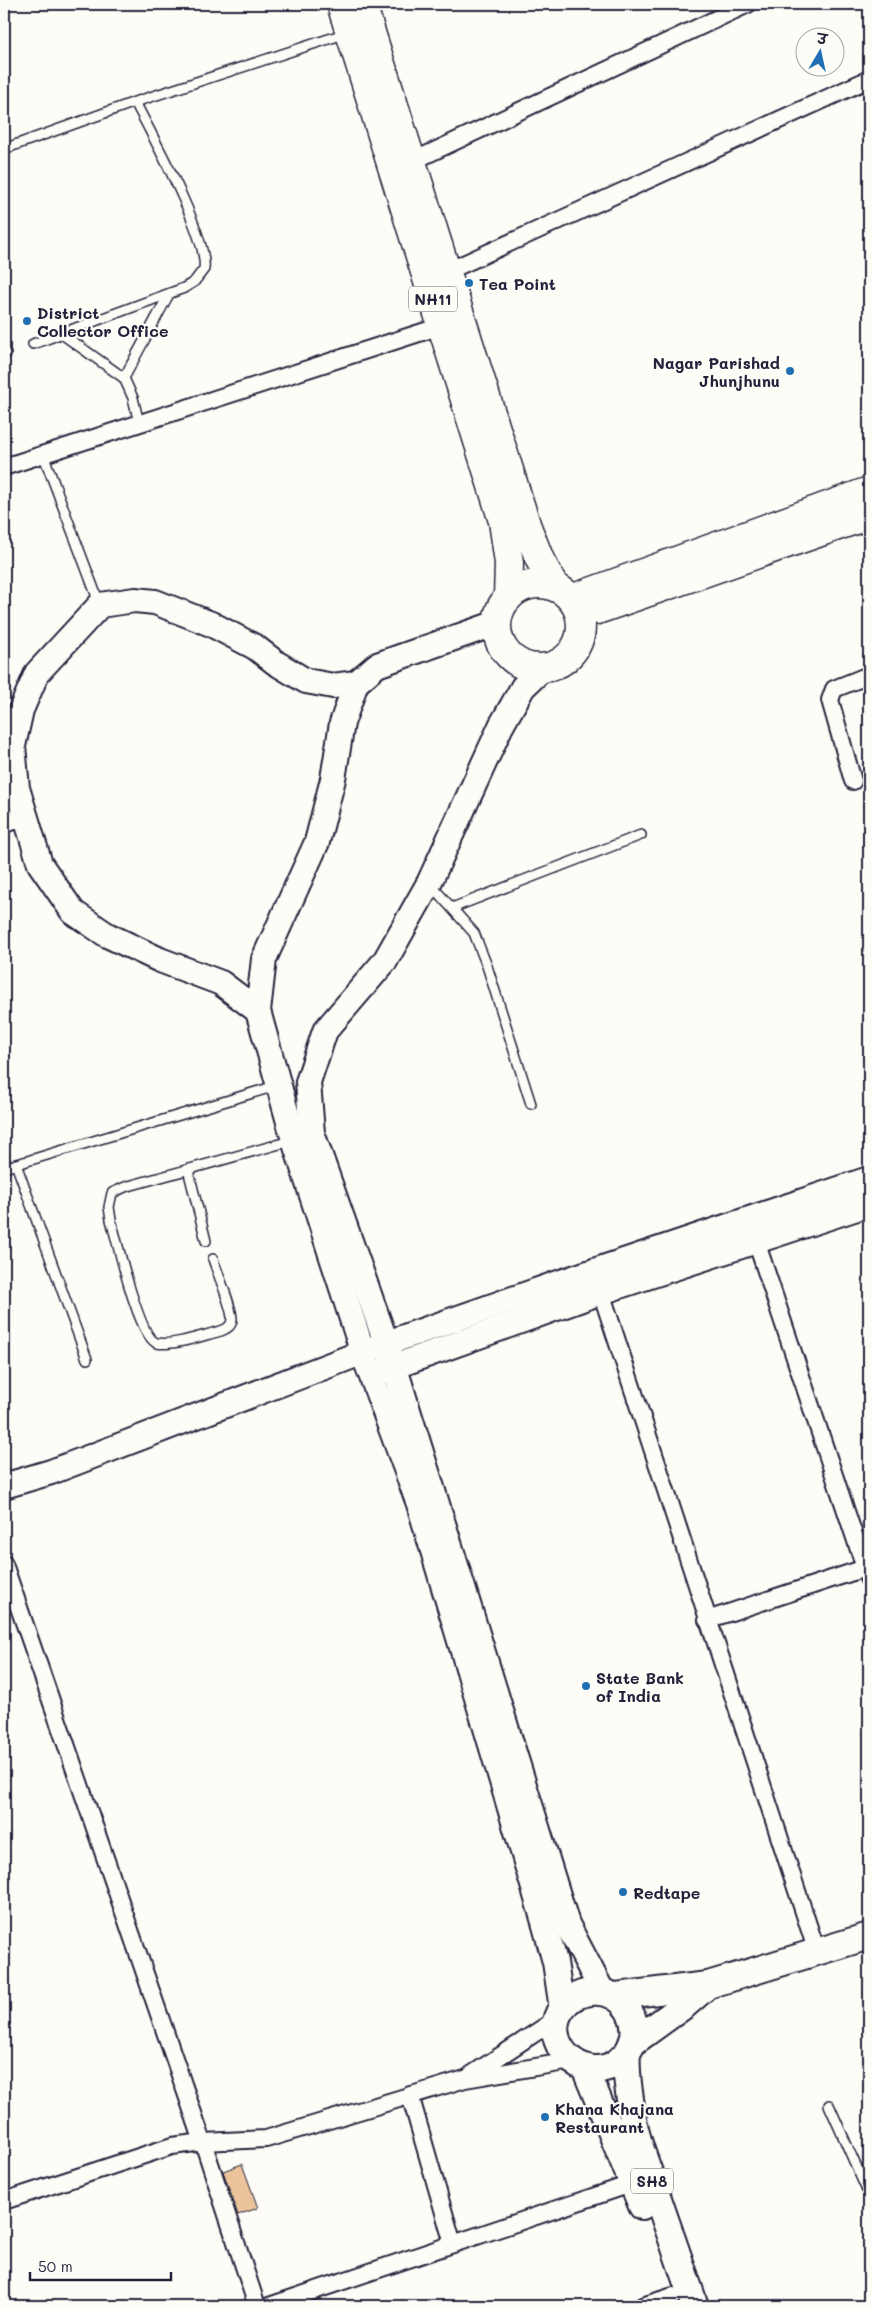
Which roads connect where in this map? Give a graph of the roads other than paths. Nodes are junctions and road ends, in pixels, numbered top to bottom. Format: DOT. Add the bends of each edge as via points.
graph roads {
  1 [pos="340,4"];
  2 [pos="362,4"];
  3 [pos="748,4"];
  4 [pos="350,32"];
  5 [pos="869,79"];
  6 [pos="135,102"];
  7 [pos="4,149"];
  8 [pos="413,161"];
  9 [pos="448,271"];
  10 [pos="169,294"];
  11 [pos="441,326"];
  12 [pos="62,334"];
  13 [pos="33,344"];
  14 [pos="124,378"];
  15 [pos="139,423"];
  16 [pos="43,454"];
  17 [pos="4,467"];
  18 [pos="869,491"];
  19 [pos="869,515"];
  20 [pos="508,598"];
  21 [pos="569,601"];
  22 [pos="100,605"];
  23 [pos="497,623"];
  24 [pos="543,668"];
  25 [pos="869,675"];
  26 [pos="356,683"];
  27 [pos="853,781"];
  28 [pos="14,821"];
  29 [pos="641,835"];
  30 [pos="429,883"];
  31 [pos="452,908"];
  32 [pos="258,1011"];
  33 [pos="278,1085"];
  34 [pos="531,1104"];
  35 [pos="294,1140"];
  36 [pos="16,1164"];
  37 [pos="4,1168"];
  38 [pos="188,1169"];
  39 [pos="869,1180"];
  40 [pos="869,1204"];
  41 [pos="206,1241"];
  42 [pos="756,1241"];
  43 [pos="213,1259"];
  44 [pos="601,1292"];
  45 [pos="363,1353"];
  46 [pos="391,1354"];
  47 [pos="87,1359"];
  48 [pos="371,1375"];
  49 [pos="4,1486"];
  50 [pos="4,1564"];
  51 [pos="867,1574"];
  52 [pos="707,1620"];
  53 [pos="869,1936"];
  54 [pos="817,1952"];
  55 [pos="708,1984"];
  56 [pos="609,1994"];
  57 [pos="560,2014"];
  58 [pos="630,2048"];
  59 [pos="578,2064"];
  60 [pos="465,2079"];
  61 [pos="410,2095"];
  62 [pos="830,2105"];
  63 [pos="203,2142"];
  64 [pos="634,2183"];
  65 [pos="869,2195"];
  66 [pos="4,2201"];
  67 [pos="453,2244"];
  68 [pos="4,2302"];
  69 [pos="681,2303"];
  70 [pos="5,2306"];
  71 [pos="257,2306"];
  72 [pos="269,2306"];
  73 [pos="642,2306"];
  1 -- 4 [label="highway, NH11"];
  2 -- 8 [label="highway, NH11"];
  3 -- 8 [label="street"];
  4 -- 6 [label="lane"];
  4 -- 11 [label="highway, NH11"];
  5 -- 9 [label="street"];
  6 -- 7 [label="lane"];
  6 -- 10 [label="lane" via="180,191 206,262 194,282"];
  8 -- 9 [label="highway, NH11"];
  9 -- 21 [label="highway, NH11" via="527,527 540,560"];
  10 -- 12 [label="lane"];
  10 -- 14 [label="lane"];
  11 -- 15 [label="street"];
  11 -- 20 [label="highway, NH11" via="503,521 509,563"];
  12 -- 13 [label="lane"];
  12 -- 14 [label="lane"];
  14 -- 15 [label="lane"];
  15 -- 16 [label="street"];
  16 -- 17 [label="street"];
  16 -- 22 [label="lane"];
  18 -- 21 [label="highway"];
  19 -- 21 [label="highway"];
  20 -- 21 [label="highway" via="529,585 546,585"];
  20 -- 23 [label="highway, NH11"];
  21 -- 24 [label="highway" via="581,632 576,648 554,666"];
  22 -- 26 [label="street" via="135,600 155,602 211,624 255,647 306,681 333,686"];
  22 -- 28 [label="street" via="37,672 21,710 13,746 17,788"];
  23 -- 24 [label="highway" via="501,644 512,658 522,664"];
  23 -- 26 [label="street" via="376,665"];
  24 -- 30 [label="street" via="523,687 501,726"];
  25 -- 27 [label="street" via="834,689 830,700"];
  26 -- 32 [label="street" via="342,723 333,779 316,842 264,959"];
  28 -- 32 [label="street" via="72,912 116,939 220,983"];
  29 -- 31 [label="lane"];
  30 -- 31 [label="lane"];
  30 -- 46 [label="street" via="384,961 325,1032 308,1082 312,1133"];
  31 -- 34 [label="lane" via="474,934 480,948"];
  32 -- 33 [label="street"];
  33 -- 35 [label="street"];
  33 -- 36 [label="lane"];
  35 -- 38 [label="lane"];
  35 -- 45 [label="street"];
  36 -- 37 [label="lane"];
  36 -- 47 [label="lane"];
  38 -- 41 [label="lane"];
  38 -- 43 [label="lane" via="126,1187 112,1193 110,1199 111,1220 134,1303 145,1333 151,1340 156,1343 174,1342 221,1331 231,1324 231,1314"];
  39 -- 46 [label="street" via="564,1280"];
  40 -- 42 [label="street"];
  42 -- 44 [label="street"];
  42 -- 51 [label="street"];
  44 -- 46 [label="street"];
  44 -- 52 [label="street"];
  45 -- 46 [label="street"];
  45 -- 48 [label="street"];
  45 -- 49 [label="street" via="51,1472"];
  46 -- 48 [label="street"];
  46 -- 56 [label="street" via="567,1924"];
  48 -- 57 [label="street" via="422,1513 556,1962"];
  50 -- 63 [label="street"];
  51 -- 52 [label="street"];
  52 -- 54 [label="street"];
  53 -- 54 [label="main road"];
  54 -- 55 [label="main road"];
  55 -- 56 [label="main road"];
  55 -- 58 [label="main road"];
  56 -- 57 [label="main road" via="587,1992 572,1998"];
  56 -- 58 [label="main road, SH8" via="624,2003 634,2022"];
  57 -- 59 [label="main road, SH8" via="556,2030 558,2042 563,2052"];
  57 -- 60 [label="street"];
  58 -- 59 [label="main road" via="616,2064 601,2069"];
  58 -- 69 [label="main road, SH8" via="633,2122"];
  59 -- 60 [label="street"];
  59 -- 64 [label="main road, SH8"];
  60 -- 61 [label="street"];
  61 -- 63 [label="street" via="266,2139"];
  61 -- 67 [label="street"];
  62 -- 65 [label="lane"];
  63 -- 66 [label="street" via="147,2153"];
  63 -- 71 [label="street"];
  64 -- 67 [label="street"];
  64 -- 69 [label="main road, SH8"];
  67 -- 72 [label="street"];
  68 -- 70 [label="lane"];
  69 -- 73 [label="street"];
}
